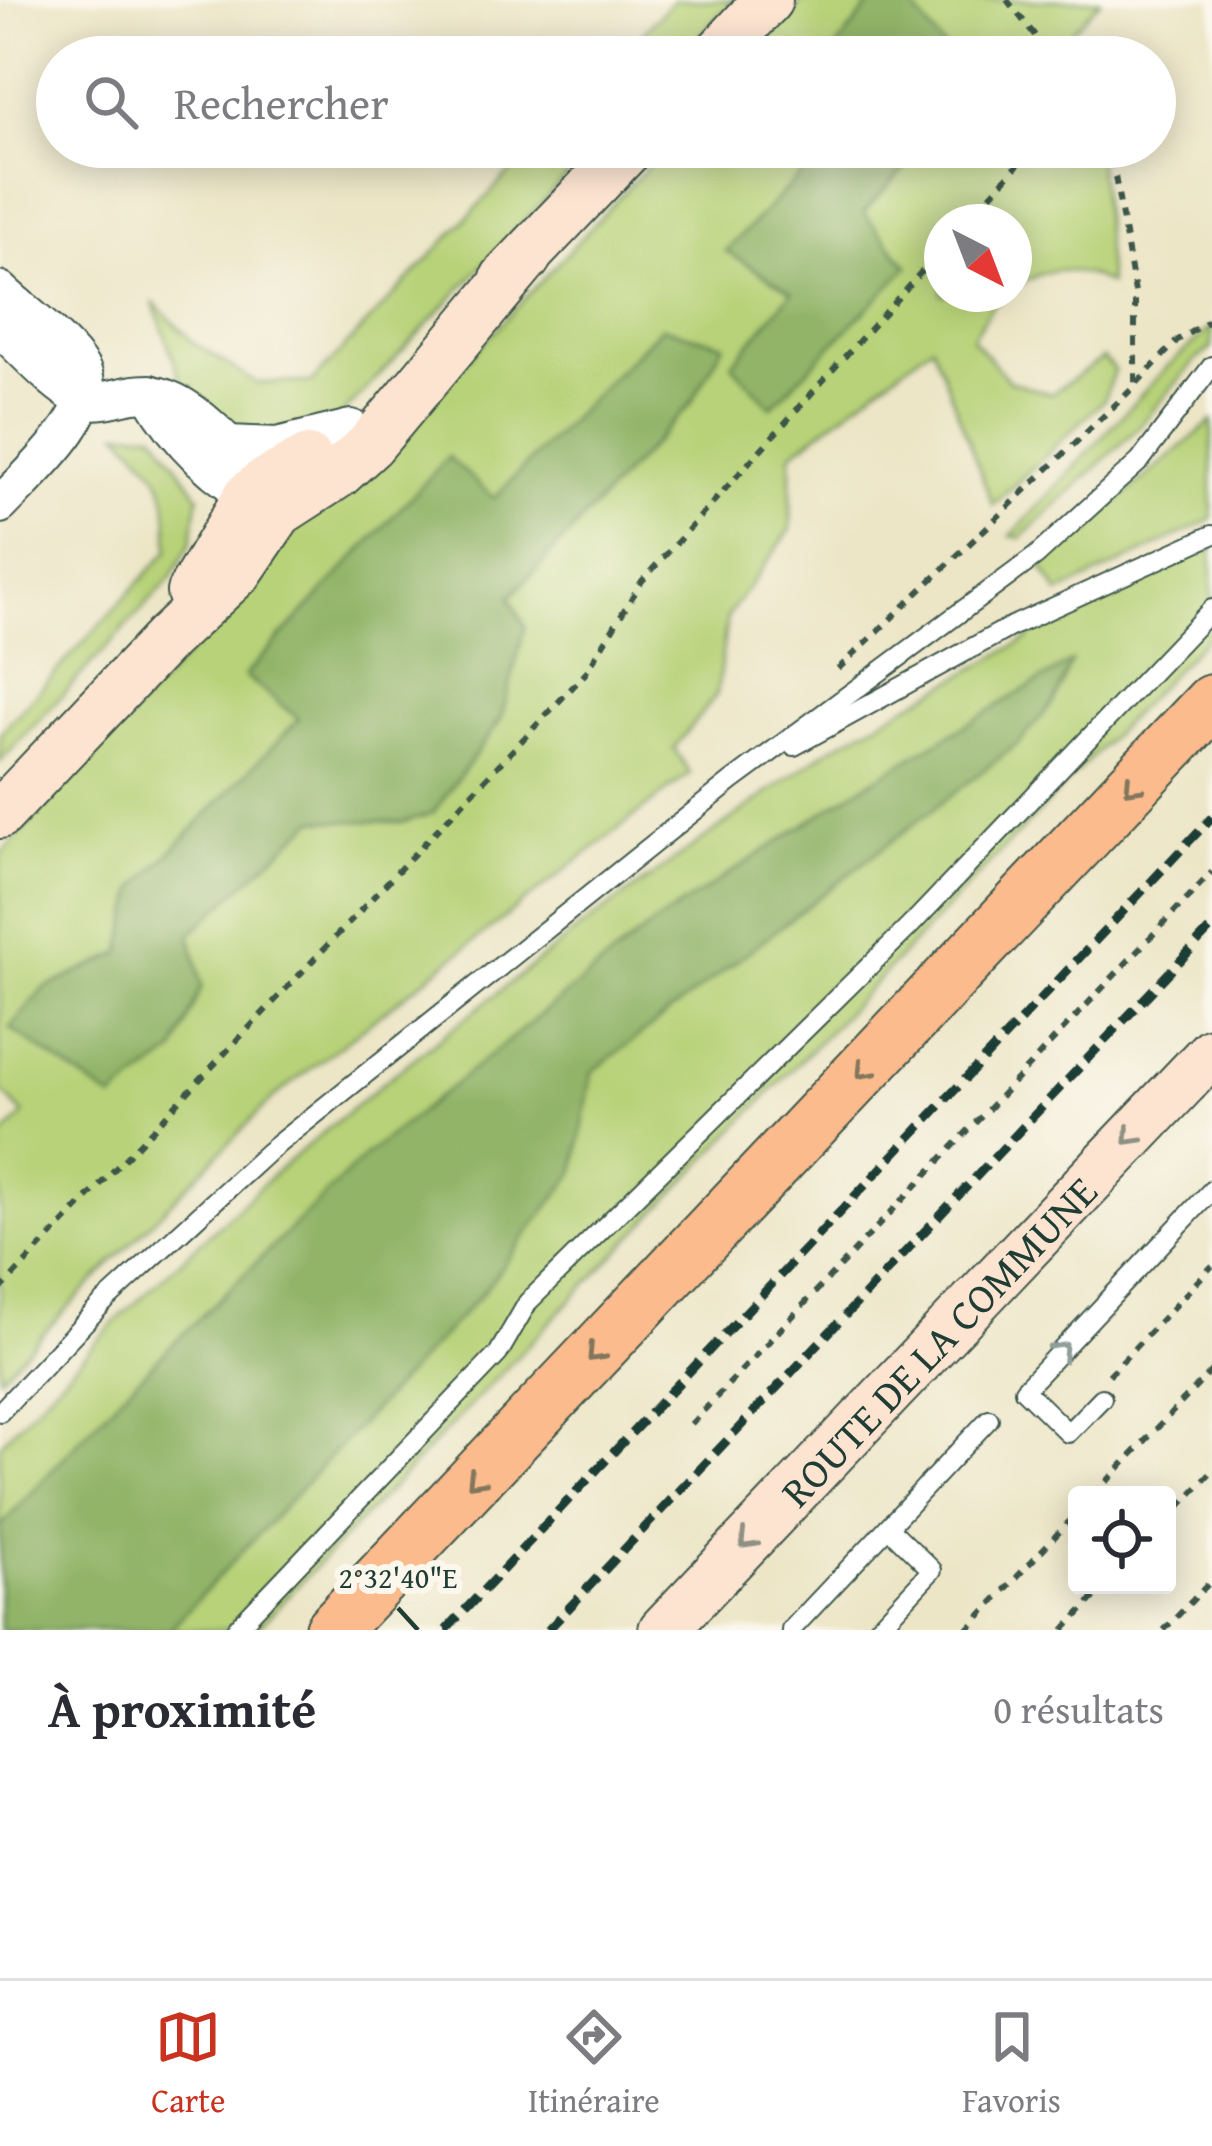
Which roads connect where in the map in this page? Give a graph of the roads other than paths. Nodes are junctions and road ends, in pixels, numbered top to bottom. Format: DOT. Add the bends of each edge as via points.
graph roads {
  1 [pos="768,0"];
  2 [pos="735,36"];
  3 [pos="610,168"];
  4 [pos="527,257"];
  5 [pos="0,290"];
  6 [pos="6,344"];
  7 [pos="1212,366"];
  8 [pos="150,393"];
  9 [pos="86,400"];
  10 [pos="351,428"];
  11 [pos="230,444"];
  12 [pos="263,497"];
  13 [pos="0,505"];
  14 [pos="1212,536"];
  15 [pos="1212,609"];
  16 [pos="1212,702"];
  17 [pos="732,781"];
  18 [pos="0,814"];
  19 [pos="1212,1052"];
  20 [pos="1212,1190"];
  21 [pos="1102,1398"];
  22 [pos="0,1412"];
  23 [pos="989,1419"];
  24 [pos="888,1526"];
  25 [pos="235,1630"];
  26 [pos="332,1630"];
  27 [pos="663,1630"];
  28 [pos="791,1630"];
  29 [pos="876,1630"];
  1 -- 2 [label="street"];
  3 -- 4 [label="street"];
  4 -- 10 [label="street"];
  4 -- 12 [label="street" via="370,445 338,474"];
  5 -- 9 [label="street" via="83,370"];
  6 -- 9 [label="street"];
  7 -- 17 [label="lane" via="1140,461 1036,556"];
  8 -- 9 [label="street"];
  8 -- 11 [label="street"];
  8 -- 12 [label="street" via="172,432 225,482"];
  9 -- 13 [label="street"];
  10 -- 11 [label="street" via="278,446"];
  10 -- 12 [label="street"];
  11 -- 12 [label="street"];
  12 -- 18 [label="street" via="238,572"];
  14 -- 17 [label="lane" via="1010,627"];
  15 -- 25 [label="lane" via="910,926 528,1302 498,1354"];
  16 -- 26 [label="main road, one-way"];
  17 -- 22 [label="lane" via="268,1152 102,1304"];
  19 -- 27 [label="street, ROUTE DE LA COMMUNE, one-way"];
  21 -- 20 [label="lane, one-way" via="1065,1429 1024,1390"];
  23 -- 24 [label="lane"];
  24 -- 28 [label="lane"];
  24 -- 29 [label="lane" via="932,1570"];
}
